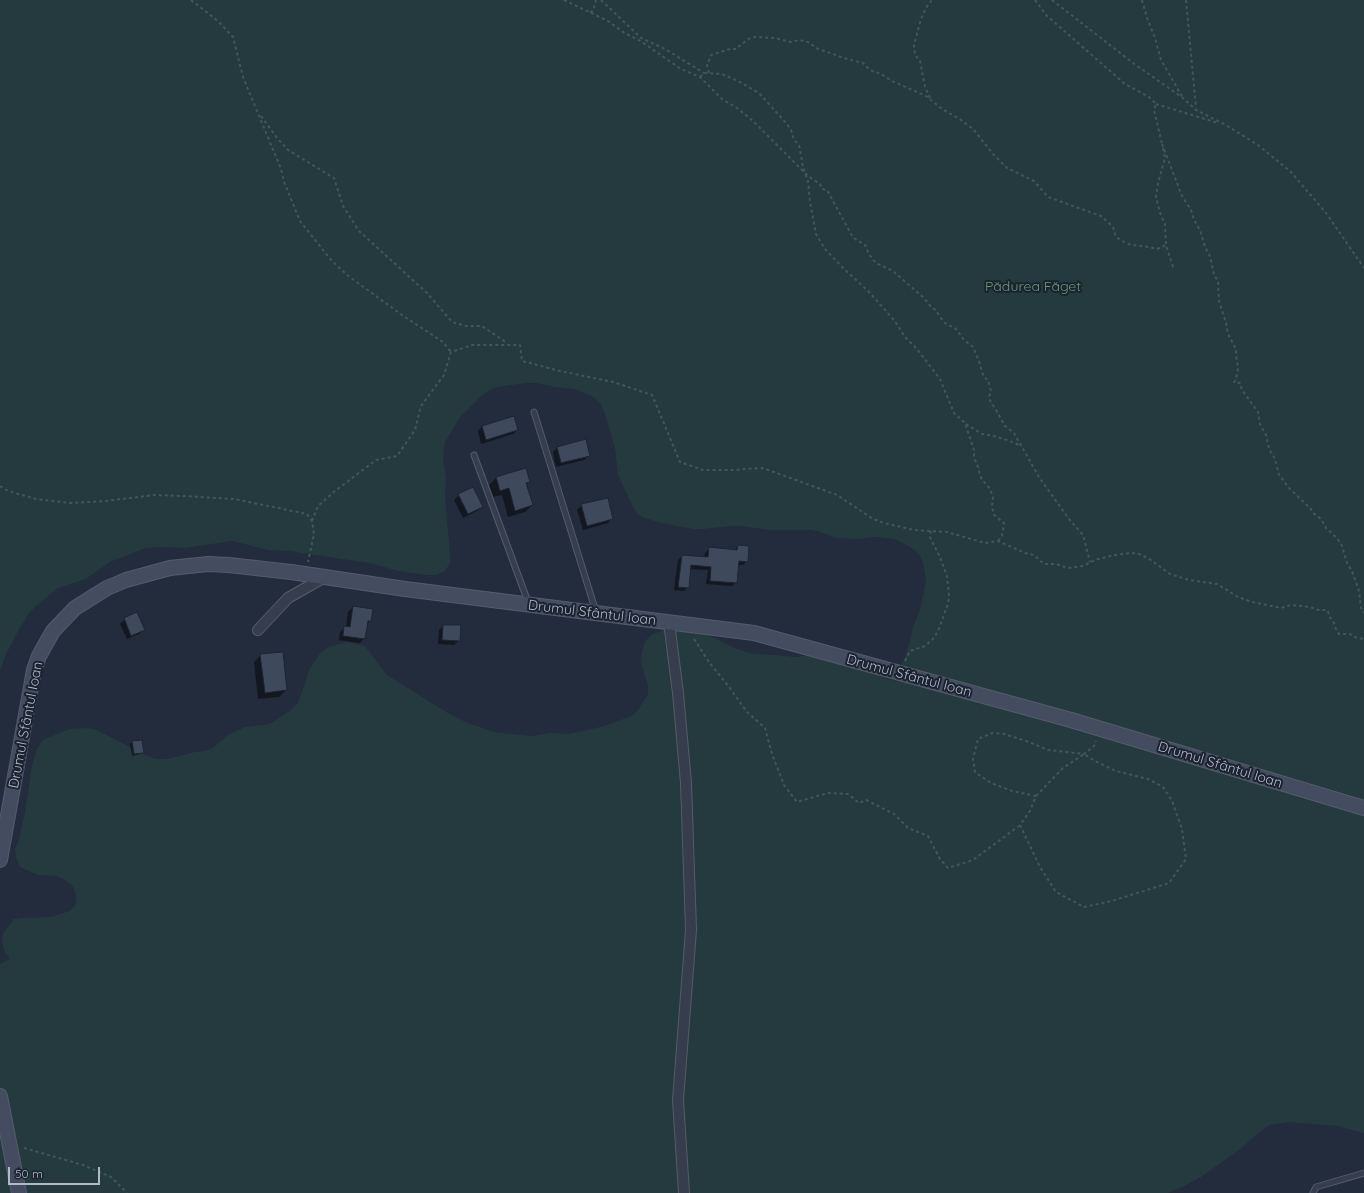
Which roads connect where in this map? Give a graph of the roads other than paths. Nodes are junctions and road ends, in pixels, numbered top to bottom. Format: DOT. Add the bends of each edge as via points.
graph roads {
  1 [pos="534,412"];
  2 [pos="474,455"];
  3 [pos="323,578"];
  4 [pos="529,605"];
  5 [pos="596,613"];
  6 [pos="669,622"];
  7 [pos="258,630"];
  8 [pos="1364,808"];
  9 [pos="0,860"];
  10 [pos="0,1096"];
  11 [pos="1364,1173"];
  12 [pos="19,1193"];
  13 [pos="684,1193"];
  14 [pos="1313,1193"];
  1 -- 5 [label="lane"];
  2 -- 4 [label="lane"];
  3 -- 4 [label="main road, Drumul Sfântul Ioan"];
  3 -- 7 [label="street" via="288,598"];
  3 -- 9 [label="main road, Drumul Sfântul Ioan" via="229,565 208,564 170,568 126,580 107,588 75,608 53,631 34,670"];
  4 -- 5 [label="main road, Drumul Sfântul Ioan"];
  5 -- 6 [label="main road, Drumul Sfântul Ioan"];
  6 -- 8 [label="main road, Drumul Sfântul Ioan" via="754,633 1103,730"];
  6 -- 13 [label="street" via="686,783 691,930 678,1100"];
  10 -- 12 [label="main road"];
  11 -- 14 [label="lane" via="1316,1187"];
}
